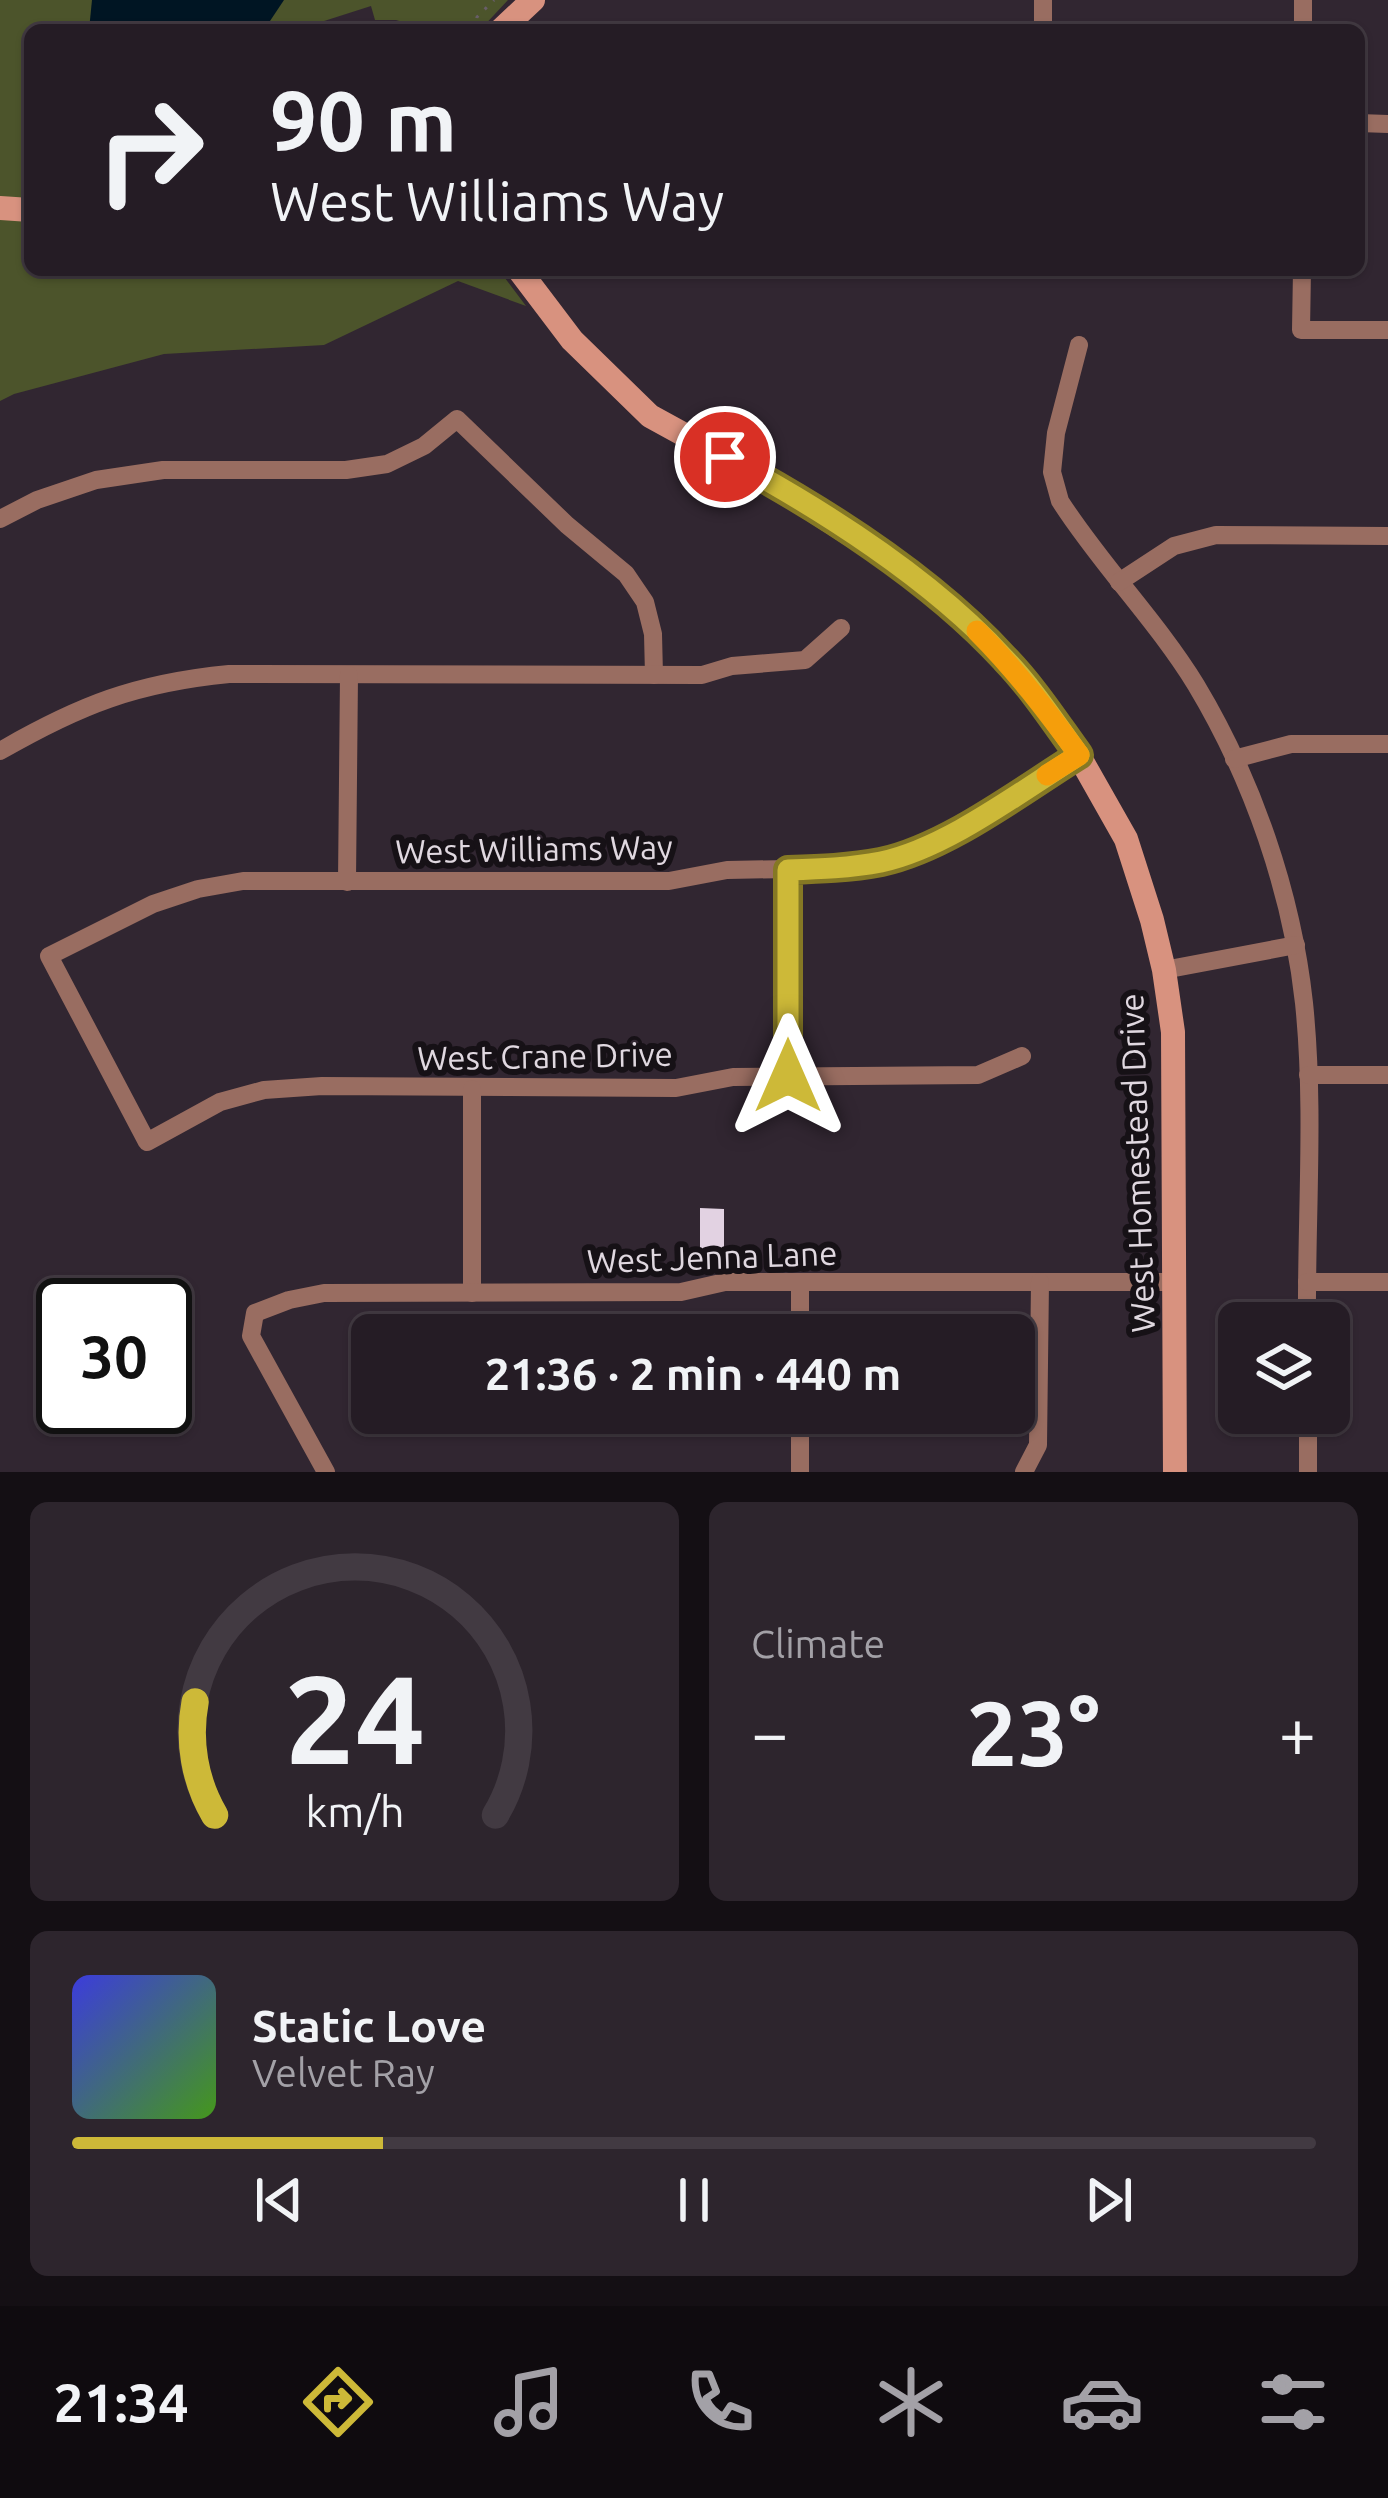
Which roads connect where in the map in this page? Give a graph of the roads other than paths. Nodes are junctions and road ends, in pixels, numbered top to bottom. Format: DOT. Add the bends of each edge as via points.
graph roads {
  1 [pos="533,0"];
  2 [pos="507,24"];
  3 [pos="524,276"];
  4 [pos="1302,276"];
  5 [pos="1388,330"];
  6 [pos="1079,345"];
  7 [pos="0,519"];
  8 [pos="1388,536"];
  9 [pos="1119,582"];
  10 [pos="841,628"];
  11 [pos="349,675"];
  12 [pos="654,675"];
  13 [pos="1388,743"];
  14 [pos="0,752"];
  15 [pos="1079,755"];
  16 [pos="1234,759"];
  17 [pos="788,870"];
  18 [pos="347,882"];
  19 [pos="1296,945"];
  20 [pos="1164,970"];
  21 [pos="1022,1056"];
  22 [pos="1309,1075"];
  23 [pos="1388,1075"];
  24 [pos="788,1076"];
  25 [pos="472,1089"];
  26 [pos="147,1142"];
  27 [pos="800,1282"];
  28 [pos="1040,1282"];
  29 [pos="1175,1282"];
  30 [pos="1306,1282"];
  31 [pos="1388,1282"];
  32 [pos="472,1293"];
  33 [pos="1306,1302"];
  34 [pos="800,1314"];
  35 [pos="800,1434"];
  36 [pos="1308,1434"];
  37 [pos="323,1469"];
  38 [pos="800,1472"];
  39 [pos="1024,1472"];
  40 [pos="1174,1472"];
  41 [pos="1308,1472"];
  1 -- 2 [label="street"];
  3 -- 15 [label="street, West Homestead Drive" via="572,340 650,416 783,490 962,615"];
  4 -- 5 [label="street" via="1301,330"];
  6 -- 9 [label="street" via="1052,472 1060,501"];
  7 -- 12 [label="street" via="96,480 163,470 387,464 457,419 626,574 644,602"];
  8 -- 9 [label="street" via="1216,536 1174,546"];
  9 -- 16 [label="street" via="1196,685"];
  10 -- 12 [label="street" via="805,660"];
  11 -- 12 [label="street"];
  11 -- 14 [label="street" via="176,679 57,719"];
  11 -- 18 [label="street"];
  13 -- 16 [label="street" via="1292,743"];
  15 -- 17 [label="street, West Williams Way" via="939,841 886,861"];
  15 -- 20 [label="street, West Homestead Drive" via="1126,839"];
  16 -- 19 [label="street"];
  17 -- 18 [label="street, West Williams Way" via="669,881"];
  17 -- 24 [label="street"];
  18 -- 26 [label="street, West Williams Way" via="198,889 49,956"];
  19 -- 20 [label="street"];
  19 -- 22 [label="street"];
  20 -- 29 [label="street, West Homestead Drive" via="1173,1032"];
  21 -- 24 [label="street, West Crane Drive" via="978,1075"];
  22 -- 23 [label="street"];
  22 -- 30 [label="street"];
  24 -- 25 [label="street, West Crane Drive" via="676,1088"];
  25 -- 26 [label="street, West Crane Drive" via="264,1090 220,1102"];
  25 -- 32 [label="street"];
  27 -- 28 [label="street, West Jenna Lane"];
  27 -- 32 [label="street, West Jenna Lane" via="725,1282 681,1292"];
  27 -- 34 [label="street"];
  28 -- 29 [label="street, West Jenna Lane"];
  28 -- 39 [label="street" via="1038,1445"];
  29 -- 40 [label="street, West Homestead Drive"];
  30 -- 31 [label="street"];
  30 -- 33 [label="street"];
  32 -- 37 [label="street, West Jenna Lane" via="324,1293 255,1313 251,1336"];
  35 -- 38 [label="street"];
  36 -- 41 [label="street"];
}
